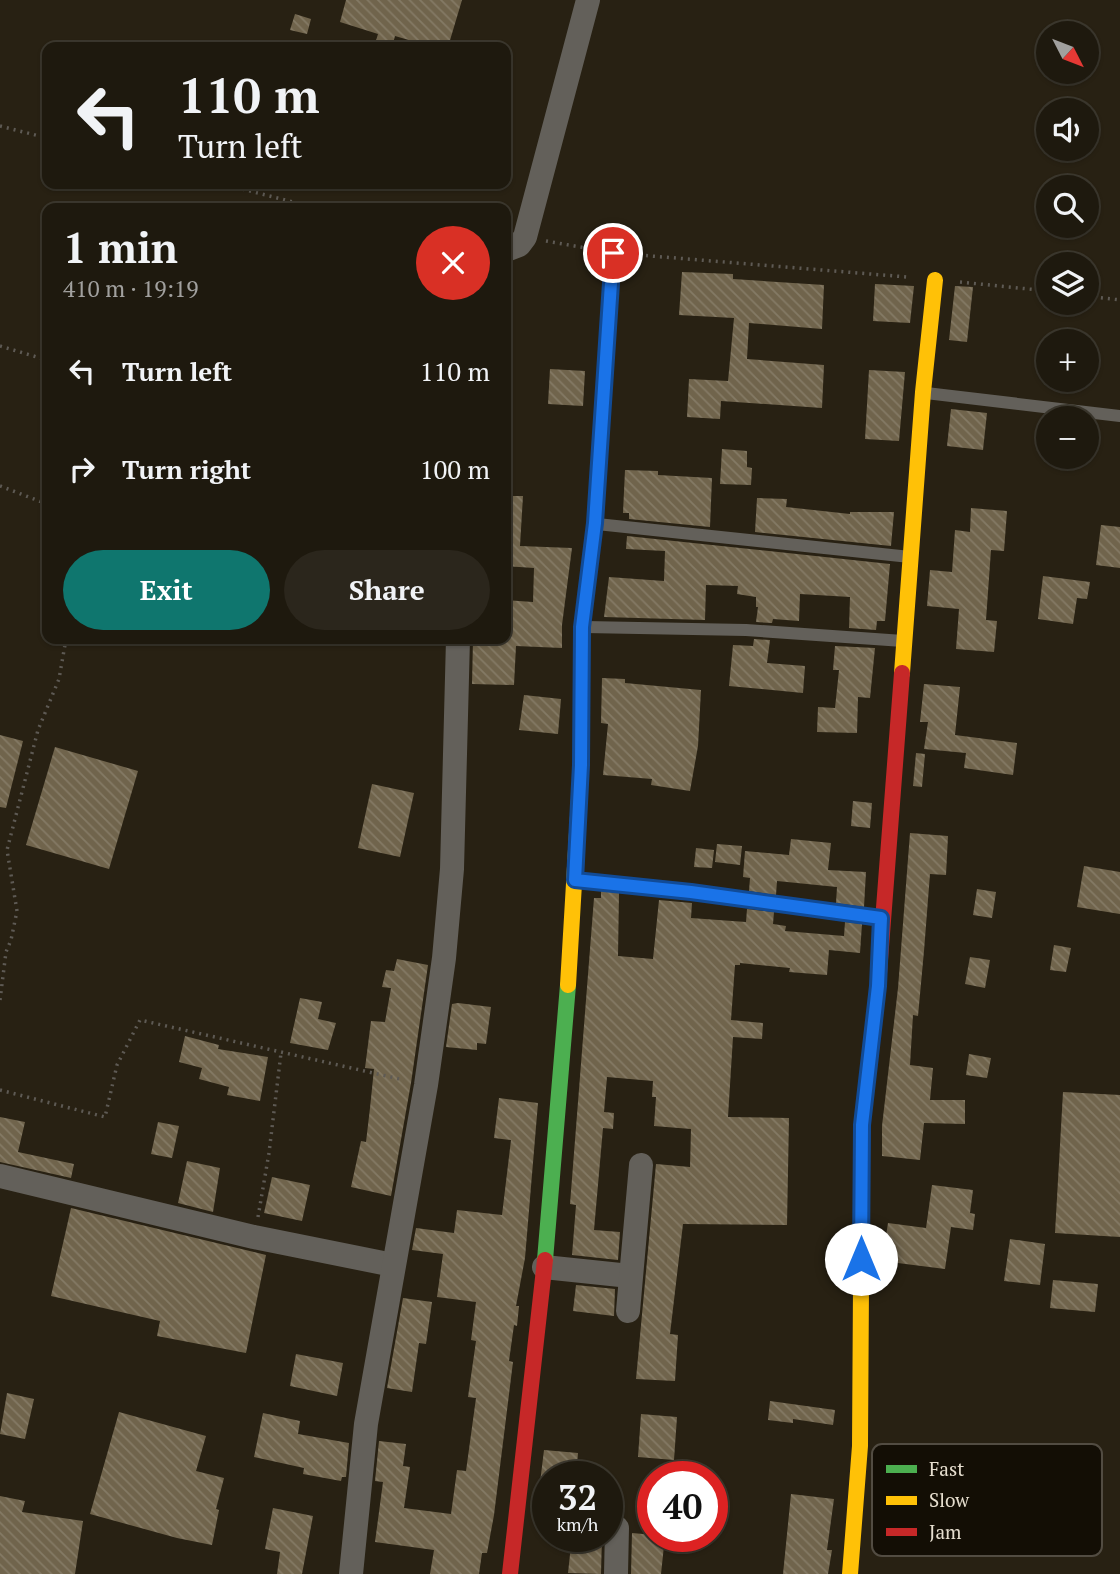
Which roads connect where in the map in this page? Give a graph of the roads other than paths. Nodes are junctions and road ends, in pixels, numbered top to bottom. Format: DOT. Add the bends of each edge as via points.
graph roads {
  1 [pos="588,0"];
  2 [pos="515,243"];
  3 [pos="613,253"];
  4 [pos="935,280"];
  5 [pos="923,392"];
  6 [pos="1120,416"];
  7 [pos="595,523"];
  8 [pos="910,557"];
  9 [pos="582,627"];
  10 [pos="903,641"];
  11 [pos="458,644"];
  12 [pos="575,880"];
  13 [pos="881,918"];
  14 [pos="641,1165"];
  15 [pos="0,1176"];
  16 [pos="393,1265"];
  17 [pos="544,1267"];
  18 [pos="629,1276"];
  19 [pos="628,1311"];
  20 [pos="616,1552"];
  21 [pos="351,1574"];
  22 [pos="510,1574"];
  23 [pos="616,1574"];
  24 [pos="850,1574"];
  1 -- 2 [label="street"];
  3 -- 7 [label="street"];
  4 -- 5 [label="street"];
  5 -- 6 [label="lane"];
  5 -- 8 [label="street"];
  7 -- 8 [label="lane"];
  7 -- 9 [label="street"];
  8 -- 10 [label="street"];
  9 -- 10 [label="lane"];
  9 -- 12 [label="street"];
  10 -- 13 [label="street"];
  11 -- 16 [label="street" via="456,774 444,958"];
  12 -- 13 [label="lane"];
  12 -- 17 [label="street"];
  13 -- 24 [label="street" via="862,1125 860,1446"];
  14 -- 18 [label="street"];
  15 -- 16 [label="street"];
  16 -- 21 [label="street" via="366,1424"];
  17 -- 18 [label="street"];
  17 -- 22 [label="street"];
  18 -- 19 [label="street"];
  20 -- 23 [label="street"];
}
